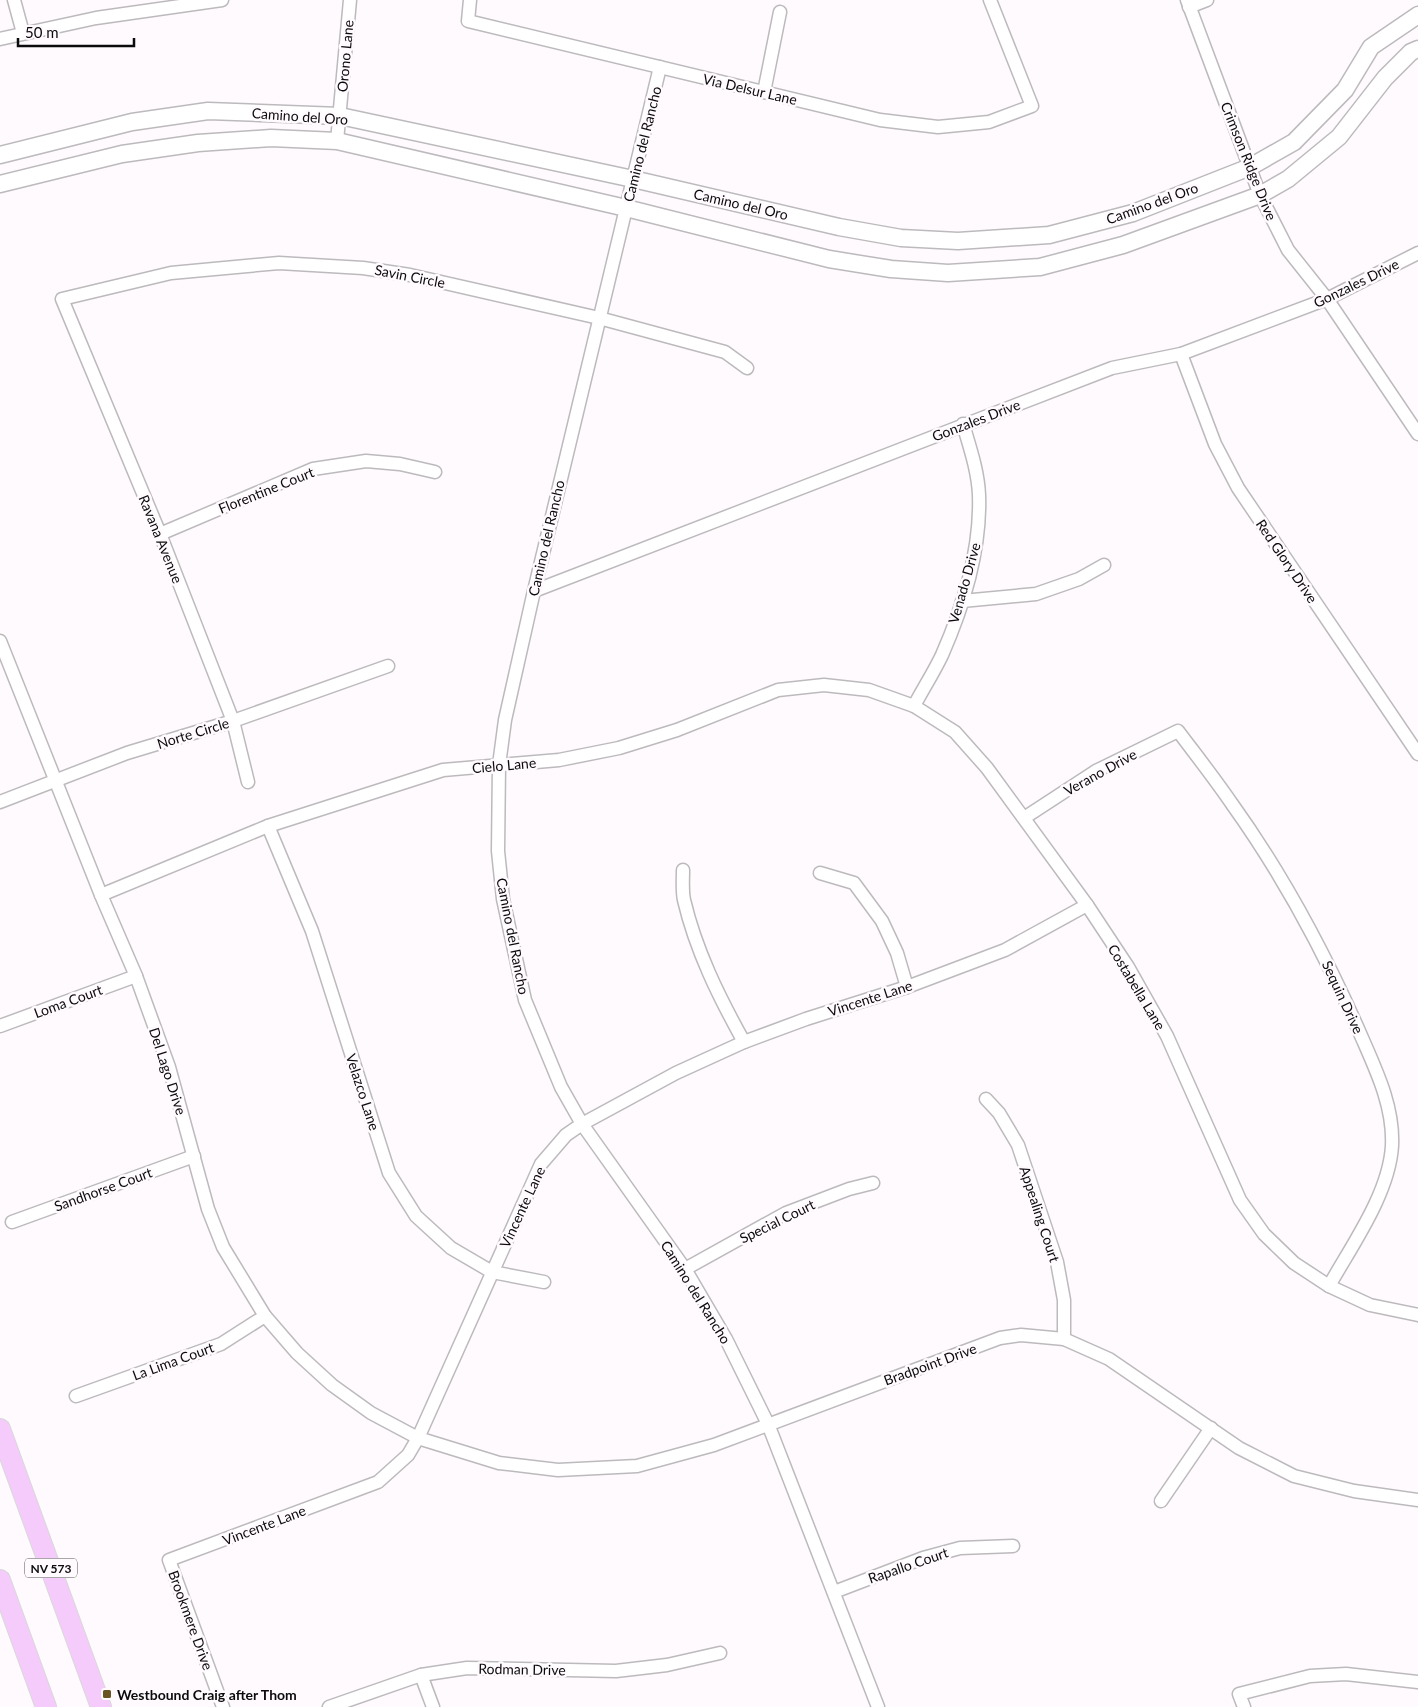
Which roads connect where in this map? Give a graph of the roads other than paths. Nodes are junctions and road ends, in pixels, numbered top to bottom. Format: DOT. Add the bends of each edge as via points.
graph roads {
  1 [pos="14,0"];
  2 [pos="222,0"];
  3 [pos="350,0"];
  4 [pos="470,0"];
  5 [pos="990,0"];
  6 [pos="1207,0"];
  7 [pos="1188,3"];
  8 [pos="780,12"];
  9 [pos="1418,15"];
  10 [pos="23,33"];
  11 [pos="0,39"];
  12 [pos="1418,49"];
  13 [pos="660,68"];
  14 [pos="764,92"];
  15 [pos="340,116"];
  16 [pos="337,141"];
  17 [pos="0,155"];
  18 [pos="1250,167"];
  19 [pos="633,179"];
  20 [pos="0,184"];
  21 [pos="1260,195"];
  22 [pos="626,208"];
  23 [pos="1418,253"];
  24 [pos="62,299"];
  25 [pos="1326,299"];
  26 [pos="599,318"];
  27 [pos="1181,354"];
  28 [pos="747,368"];
  29 [pos="962,424"];
  30 [pos="1418,434"];
  31 [pos="435,472"];
  32 [pos="160,534"];
  33 [pos="1104,565"];
  34 [pos="534,591"];
  35 [pos="962,601"];
  36 [pos="0,641"];
  37 [pos="388,666"];
  38 [pos="914,706"];
  39 [pos="233,721"];
  40 [pos="1178,731"];
  41 [pos="1418,754"];
  42 [pos="499,765"];
  43 [pos="55,780"];
  44 [pos="248,782"];
  45 [pos="0,802"];
  46 [pos="1024,818"];
  47 [pos="268,826"];
  48 [pos="683,870"];
  49 [pos="820,873"];
  50 [pos="101,895"];
  51 [pos="1087,905"];
  52 [pos="136,976"];
  53 [pos="907,987"];
  54 [pos="0,1026"];
  55 [pos="744,1042"];
  56 [pos="986,1099"];
  57 [pos="582,1124"];
  58 [pos="194,1156"];
  59 [pos="873,1183"];
  60 [pos="12,1222"];
  61 [pos="685,1269"];
  62 [pos="492,1272"];
  63 [pos="544,1282"];
  64 [pos="1329,1286"];
  65 [pos="1418,1315"];
  66 [pos="265,1316"];
  67 [pos="1064,1339"];
  68 [pos="76,1396"];
  69 [pos="768,1424"];
  70 [pos="1210,1428"];
  71 [pos="0,1429"];
  72 [pos="418,1438"];
  73 [pos="1418,1500"];
  74 [pos="1161,1501"];
  75 [pos="1013,1546"];
  76 [pos="169,1560"];
  77 [pos="0,1580"];
  78 [pos="834,1592"];
  79 [pos="720,1653"];
  80 [pos="421,1675"];
  81 [pos="1418,1682"];
  82 [pos="46,1707"];
  83 [pos="101,1707"];
  84 [pos="222,1707"];
  85 [pos="329,1707"];
  86 [pos="433,1707"];
  87 [pos="878,1707"];
  88 [pos="1244,1707"];
  1 -- 10 [label="street"];
  2 -- 10 [label="street" via="96,18"];
  3 -- 15 [label="street, Orono Lane"];
  4 -- 13 [label="street, Via Delsur Lane" via="468,21"];
  5 -- 14 [label="street, Via Delsur Lane" via="1032,106 989,122 938,127 880,120"];
  6 -- 7 [label="street"];
  7 -- 18 [label="street, Crimson Ridge Drive"];
  8 -- 14 [label="street"];
  9 -- 18 [label="street, Camino del Oro" via="1372,46 1345,90 1294,142"];
  10 -- 11 [label="street"];
  12 -- 21 [label="street, Camino del Oro" via="1385,78 1340,137 1288,179"];
  13 -- 14 [label="street, Via Delsur Lane"];
  13 -- 19 [label="street, Camino del Rancho"];
  15 -- 16 [label="street, Orono Lane"];
  15 -- 17 [label="street, Camino del Oro" via="208,111 132,122"];
  15 -- 19 [label="street, Camino del Oro"];
  16 -- 20 [label="street, Camino del Oro" via="271,138 198,143 122,154"];
  16 -- 22 [label="street, Camino del Oro"];
  18 -- 19 [label="street, Camino del Oro" via="1133,213 1049,236 958,241 901,238 839,227"];
  18 -- 21 [label="street, Crimson Ridge Drive"];
  19 -- 22 [label="street, Camino del Rancho"];
  21 -- 22 [label="street, Camino del Oro" via="1123,245 1040,267 948,273 891,269 830,259"];
  21 -- 25 [label="street, Crimson Ridge Drive" via="1288,250"];
  22 -- 26 [label="street, Camino del Rancho"];
  23 -- 25 [label="street, Gonzales Drive"];
  24 -- 26 [label="street, Savin Circle" via="171,273 279,263 410,274"];
  24 -- 32 [label="street, Ravana Avenue"];
  25 -- 27 [label="street, Gonzales Drive"];
  25 -- 30 [label="street, Crimson Ridge Drive"];
  26 -- 28 [label="street, Savin Circle" via="725,352"];
  26 -- 34 [label="street, Camino del Rancho"];
  27 -- 29 [label="street, Gonzales Drive" via="1112,368"];
  27 -- 41 [label="street, Red Glory Drive" via="1215,444 1238,488"];
  29 -- 34 [label="street, Gonzales Drive"];
  29 -- 35 [label="street, Venado Drive" via="974,461 979,519 974,560"];
  31 -- 32 [label="street, Florentine Court" via="366,461 313,469"];
  32 -- 39 [label="street, Ravana Avenue"];
  33 -- 35 [label="street" via="1079,579 1036,594"];
  34 -- 42 [label="street, Camino del Rancho" via="504,720"];
  35 -- 38 [label="street, Venado Drive" via="942,655"];
  36 -- 43 [label="street, Del Lago Drive"];
  37 -- 39 [label="street, Norte Circle"];
  38 -- 42 [label="street, Cielo Lane" via="869,690 824,685 778,690 677,730 619,748 559,760"];
  38 -- 46 [label="street, Costabella Lane" via="955,732 988,768"];
  39 -- 43 [label="street, Norte Circle" via="127,753"];
  39 -- 44 [label="street, Ravana Avenue"];
  40 -- 46 [label="street, Verano Drive" via="1096,771"];
  40 -- 64 [label="street, Sequin Drive" via="1233,805 1294,901 1337,981 1382,1085 1390,1116 1392,1146 1386,1177"];
  42 -- 47 [label="street, Cielo Lane" via="443,770"];
  42 -- 57 [label="street, Camino del Rancho" via="498,851 503,899 525,1000 562,1087"];
  43 -- 45 [label="street, Norte Circle"];
  43 -- 50 [label="street, Del Lago Drive"];
  46 -- 51 [label="street, Costabella Lane"];
  47 -- 50 [label="street, Cielo Lane"];
  47 -- 62 [label="street, Velazco Lane" via="312,931 389,1173 416,1216 451,1248"];
  48 -- 55 [label="street" via="684,899 703,959 720,1000"];
  49 -- 53 [label="street" via="854,883 882,921 897,953"];
  50 -- 52 [label="street, Del Lago Drive"];
  51 -- 53 [label="street, Vincente Lane" via="1005,950"];
  51 -- 64 [label="street, Costabella Lane" via="1128,967 1166,1036 1240,1200 1264,1234 1294,1263"];
  52 -- 54 [label="street, Loma Court"];
  52 -- 58 [label="street, Del Lago Drive" via="169,1067"];
  53 -- 55 [label="street, Vincente Lane"];
  55 -- 57 [label="street, Vincente Lane" via="676,1073"];
  56 -- 67 [label="street, Appealing Court" via="1018,1145 1054,1253 1064,1300"];
  57 -- 61 [label="street, Camino del Rancho"];
  57 -- 62 [label="street, Vincente Lane" via="566,1135 541,1164"];
  58 -- 60 [label="street, Sandhorse Court"];
  58 -- 66 [label="street, Del Lago Drive" via="208,1209 224,1246"];
  59 -- 61 [label="street, Special Court" via="786,1213"];
  61 -- 69 [label="street, Camino del Rancho" via="726,1339"];
  62 -- 63 [label="street, Velazco Lane"];
  62 -- 72 [label="street, Vincente Lane"];
  64 -- 65 [label="street, Costabella Lane" via="1370,1305"];
  66 -- 68 [label="street, La Lima Court" via="221,1344"];
  66 -- 72 [label="street, Del Lago Drive" via="297,1353 332,1385 371,1412"];
  67 -- 69 [label="street, Bradpoint Drive" via="1021,1335 1000,1338"];
  67 -- 70 [label="street, Bradpoint Drive" via="1109,1359"];
  69 -- 72 [label="street, Bradpoint Drive" via="714,1445 637,1466 558,1470 499,1463"];
  69 -- 78 [label="street, Camino del Rancho"];
  70 -- 73 [label="street, Bradpoint Drive" via="1239,1448 1294,1476 1354,1491"];
  70 -- 74 [label="street"];
  71 -- 83 [label="main road, NV 573"];
  72 -- 76 [label="street, Vincente Lane" via="408,1455 378,1482"];
  75 -- 78 [label="street, Rapallo Court" via="960,1548 923,1558"];
  76 -- 84 [label="street, Brookmere Drive"];
  77 -- 82 [label="main road"];
  78 -- 87 [label="street, Camino del Rancho"];
  79 -- 80 [label="street, Rodman Drive" via="667,1665 616,1671 466,1668"];
  80 -- 85 [label="street, Rodman Drive"];
  80 -- 86 [label="street"];
  81 -- 88 [label="street" via="1346,1674 1310,1676 1239,1694"];
}
